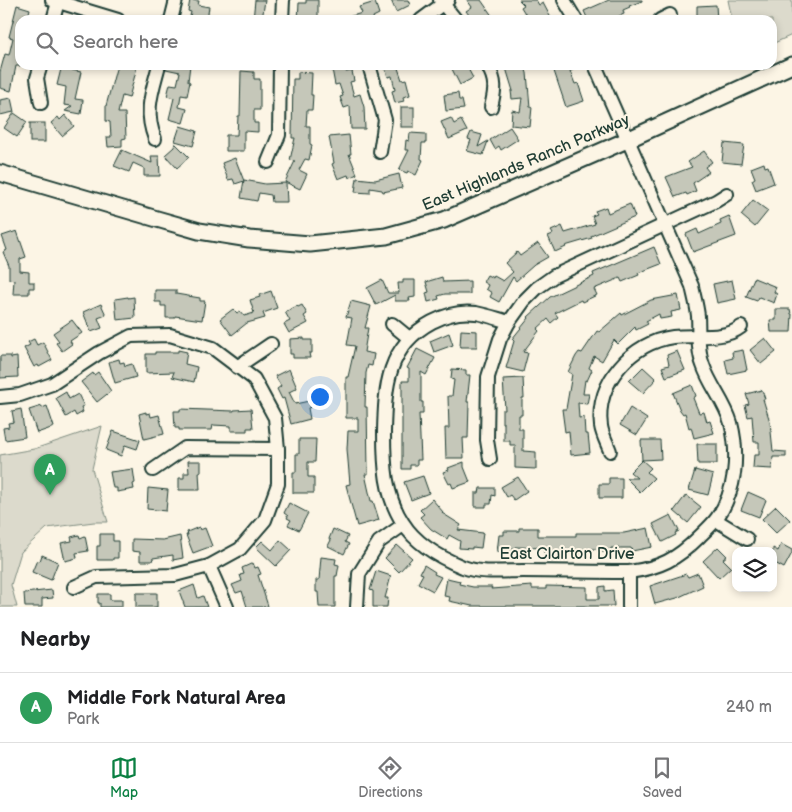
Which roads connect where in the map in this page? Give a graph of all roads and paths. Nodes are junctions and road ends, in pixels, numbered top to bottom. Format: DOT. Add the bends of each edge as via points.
graph roads {
  1 [pos="176,0"];
  2 [pos="283,0"];
  3 [pos="564,0"];
  4 [pos="55,1"];
  5 [pos="444,1"];
  6 [pos="54,15"];
  7 [pos="101,15"];
  8 [pos="172,15"];
  9 [pos="282,15"];
  10 [pos="427,15"];
  11 [pos="453,15"];
  12 [pos="573,15"];
  13 [pos="792,65"];
  14 [pos="39,70"];
  15 [pos="159,70"];
  16 [pos="280,70"];
  17 [pos="371,70"];
  18 [pos="490,70"];
  19 [pos="596,70"];
  20 [pos="41,104"];
  21 [pos="491,108"];
  22 [pos="155,138"];
  23 [pos="627,140"];
  24 [pos="380,152"];
  25 [pos="268,162"];
  26 [pos="0,173"];
  27 [pos="727,194"];
  28 [pos="665,224"];
  29 [pos="509,322"];
  30 [pos="392,324"];
  31 [pos="741,327"];
  32 [pos="699,335"];
  33 [pos="410,338"];
  34 [pos="271,344"];
  35 [pos="237,367"];
  36 [pos="0,397"];
  37 [pos="278,449"];
  38 [pos="610,451"];
  39 [pos="490,459"];
  40 [pos="153,470"];
  41 [pos="716,520"];
  42 [pos="403,525"];
  43 [pos="747,539"];
  44 [pos="208,566"];
  45 [pos="629,572"];
  46 [pos="74,587"];
  47 [pos="227,607"];
  48 [pos="358,607"];
  49 [pos="629,607"];
  1 -- 8 [label="street"];
  2 -- 9 [label="street"];
  3 -- 12 [label="street"];
  4 -- 6 [label="street"];
  4 -- 7 [label="street"];
  5 -- 10 [label="street"];
  5 -- 11 [label="street"];
  13 -- 23 [label="main road, East Highlands Ranch Parkway"];
  14 -- 20 [label="street" via="37,78"];
  15 -- 22 [label="street" via="149,105 150,125"];
  16 -- 25 [label="street" via="279,135"];
  17 -- 24 [label="street" via="386,120"];
  18 -- 21 [label="street" via="496,89"];
  19 -- 23 [label="street, East Clairton Drive"];
  23 -- 26 [label="main road, East Highlands Ranch Parkway" via="444,220 386,236 310,244 199,231"];
  23 -- 28 [label="street, East Clairton Drive"];
  27 -- 28 [label="street"];
  28 -- 29 [label="street" via="554,276 524,301"];
  28 -- 32 [label="street, East Clairton Drive" via="692,286"];
  29 -- 33 [label="street, East Clairton Drive" via="475,313 460,313 440,318"];
  29 -- 39 [label="street" via="488,377 487,440"];
  30 -- 33 [label="street"];
  31 -- 32 [label="street" via="724,334"];
  32 -- 38 [label="street" via="652,342 636,350 620,365 607,386 602,404 601,426"];
  32 -- 41 [label="street, East Clairton Drive" via="703,365 728,415 735,448 732,485"];
  33 -- 42 [label="street, East Clairton Drive" via="397,354 390,370 385,396 386,479"];
  34 -- 35 [label="street"];
  35 -- 36 [label="street" via="213,348 170,335 131,336 52,384 20,395"];
  35 -- 37 [label="street" via="254,379 275,418"];
  37 -- 40 [label="street" via="185,448"];
  37 -- 44 [label="street" via="278,484 265,520 240,548"];
  41 -- 43 [label="street"];
  41 -- 45 [label="street, East Clairton Drive" via="685,550 669,560 649,569"];
  42 -- 45 [label="street, East Clairton Drive" via="421,543 466,568"];
  42 -- 48 [label="street" via="379,542 360,574"];
  44 -- 46 [label="street" via="175,575 96,578"];
  44 -- 47 [label="street"];
  45 -- 49 [label="street"];
}
